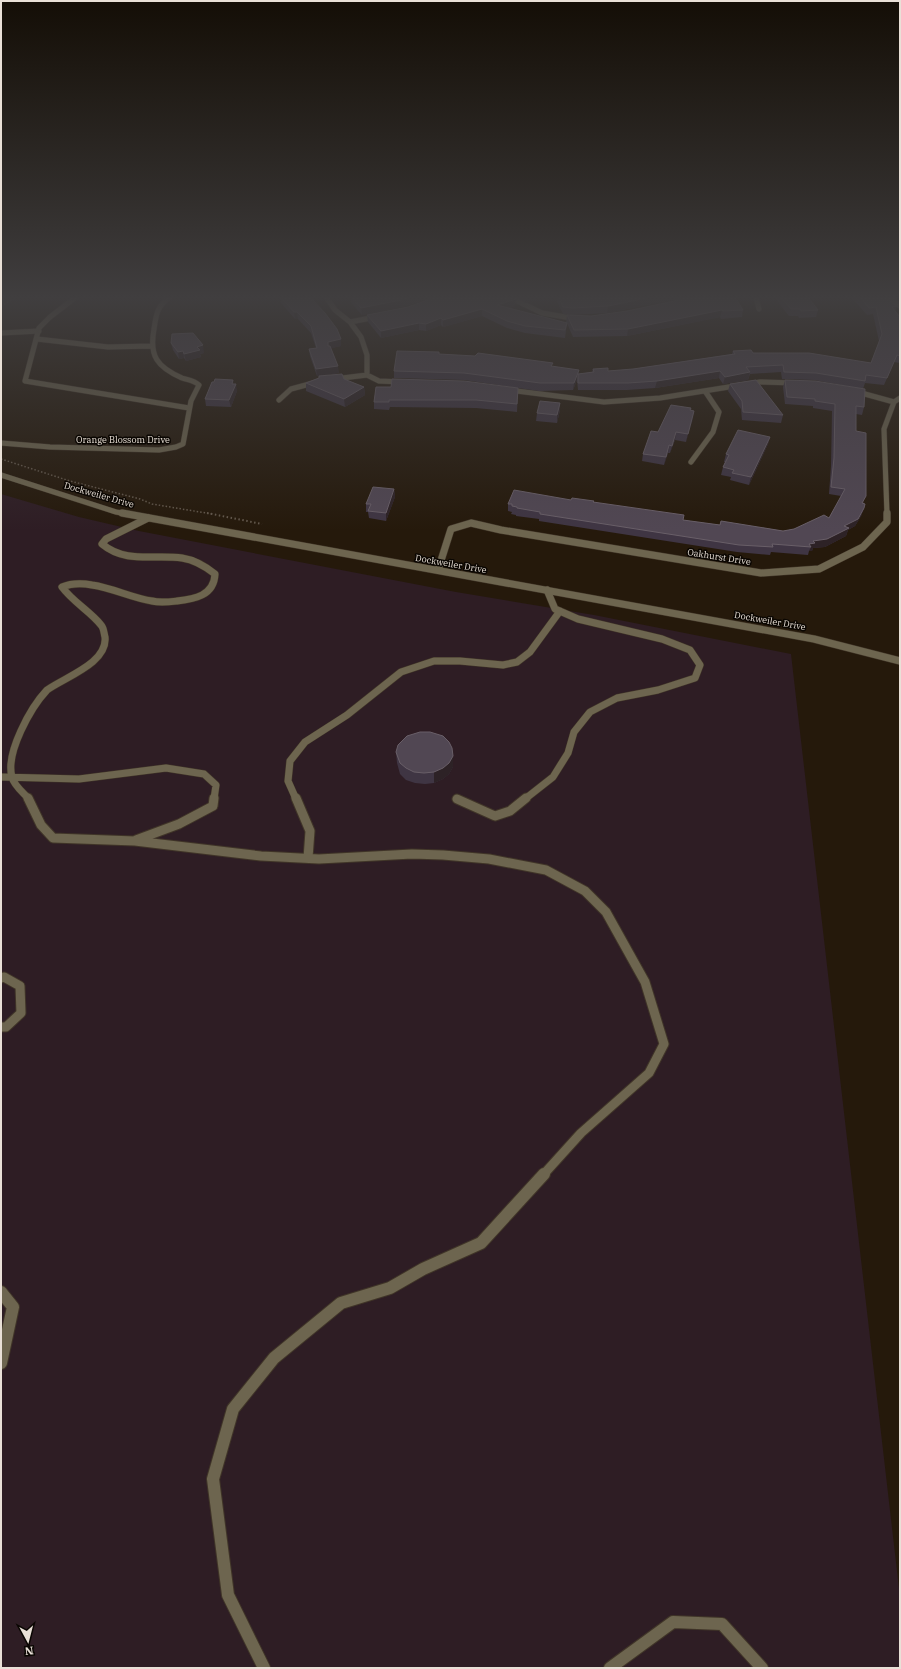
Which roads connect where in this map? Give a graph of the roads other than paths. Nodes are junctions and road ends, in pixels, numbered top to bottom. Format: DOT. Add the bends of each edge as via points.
graph roads {
  1 [pos="26,375"];
  2 [pos="176,375"];
  3 [pos="367,375"];
  4 [pos="330,380"];
  5 [pos="323,381"];
  6 [pos="404,382"];
  7 [pos="798,384"];
  8 [pos="504,389"];
  9 [pos="705,391"];
  10 [pos="849,391"];
  11 [pos="900,398"];
  12 [pos="279,400"];
  13 [pos="894,402"];
  14 [pos="189,408"];
  15 [pos="1,443"];
  16 [pos="691,462"];
  17 [pos="1,475"];
  18 [pos="148,518"];
  19 [pos="438,570"];
  20 [pos="547,590"];
  21 [pos="560,611"];
  22 [pos="900,661"];
  23 [pos="1,777"];
  24 [pos="12,778"];
  25 [pos="457,799"];
  26 [pos="135,841"];
  27 [pos="308,858"];
  28 [pos="1,978"];
  29 [pos="1,1027"];
  30 [pos="1,1292"];
  31 [pos="1,1361"];
  32 [pos="264,1668"];
  33 [pos="610,1668"];
  34 [pos="762,1668"];
  1 -- 14 [label="street" via="25,380 30,382"];
  2 -- 14 [label="street, Orange Blossom Drive" via="198,383"];
  3 -- 4 [label="street"];
  3 -- 6 [label="street" via="372,380 382,382"];
  5 -- 12 [label="street" via="295,386 285,392"];
  7 -- 9 [label="street" via="760,382"];
  8 -- 9 [label="street" via="604,402 660,398"];
  9 -- 16 [label="street" via="719,412 713,432"];
  10 -- 13 [label="street"];
  11 -- 13 [label="street"];
  13 -- 19 [label="street, Oakhurst Drive" via="884,429 887,522 863,547 819,569 761,573 471,523 451,529"];
  14 -- 15 [label="street, Orange Blossom Drive" via="183,444 169,449 106,449"];
  17 -- 18 [label="street, Dockweiler Drive" via="116,512"];
  18 -- 19 [label="street, Dockweiler Drive"];
  18 -- 24 [label="street" via="106,538 102,544 109,552 127,556 182,558 205,566 215,574 215,581 210,589 197,599 164,602 126,595 94,584 68,583 62,587 102,626 104,649 92,662 46,691 34,705 16,747 11,766"];
  19 -- 20 [label="street, Dockweiler Drive"];
  20 -- 21 [label="street" via="555,609"];
  20 -- 22 [label="street, Dockweiler Drive" via="814,639"];
  21 -- 25 [label="street" via="578,619 662,640 690,650 700,665 695,678 658,690 617,698 590,712 574,732 568,753 553,777 510,811 495,816"];
  21 -- 27 [label="street" via="530,652 517,662 503,665 434,661 401,672 347,715 305,742 290,761 288,781 310,831"];
  23 -- 24 [label="street"];
  24 -- 26 [label="street" via="31,802 35,816 44,830 53,838"];
  24 -- 26 [label="street" via="79,779 166,768 204,774 216,785 213,806 180,824"];
  26 -- 27 [label="street" via="232,854"];
  27 -- 32 [label="street" via="412,854 489,859 546,870 585,891 606,912 645,982 664,1044 649,1073 581,1133 481,1243 390,1288 341,1303 274,1358 233,1409 213,1479 228,1595"];
  28 -- 29 [label="street" via="4,977 20,986 21,1013 6,1027"];
  30 -- 31 [label="street" via="13,1306"];
  33 -- 34 [label="street" via="673,1622 722,1624"];
}
